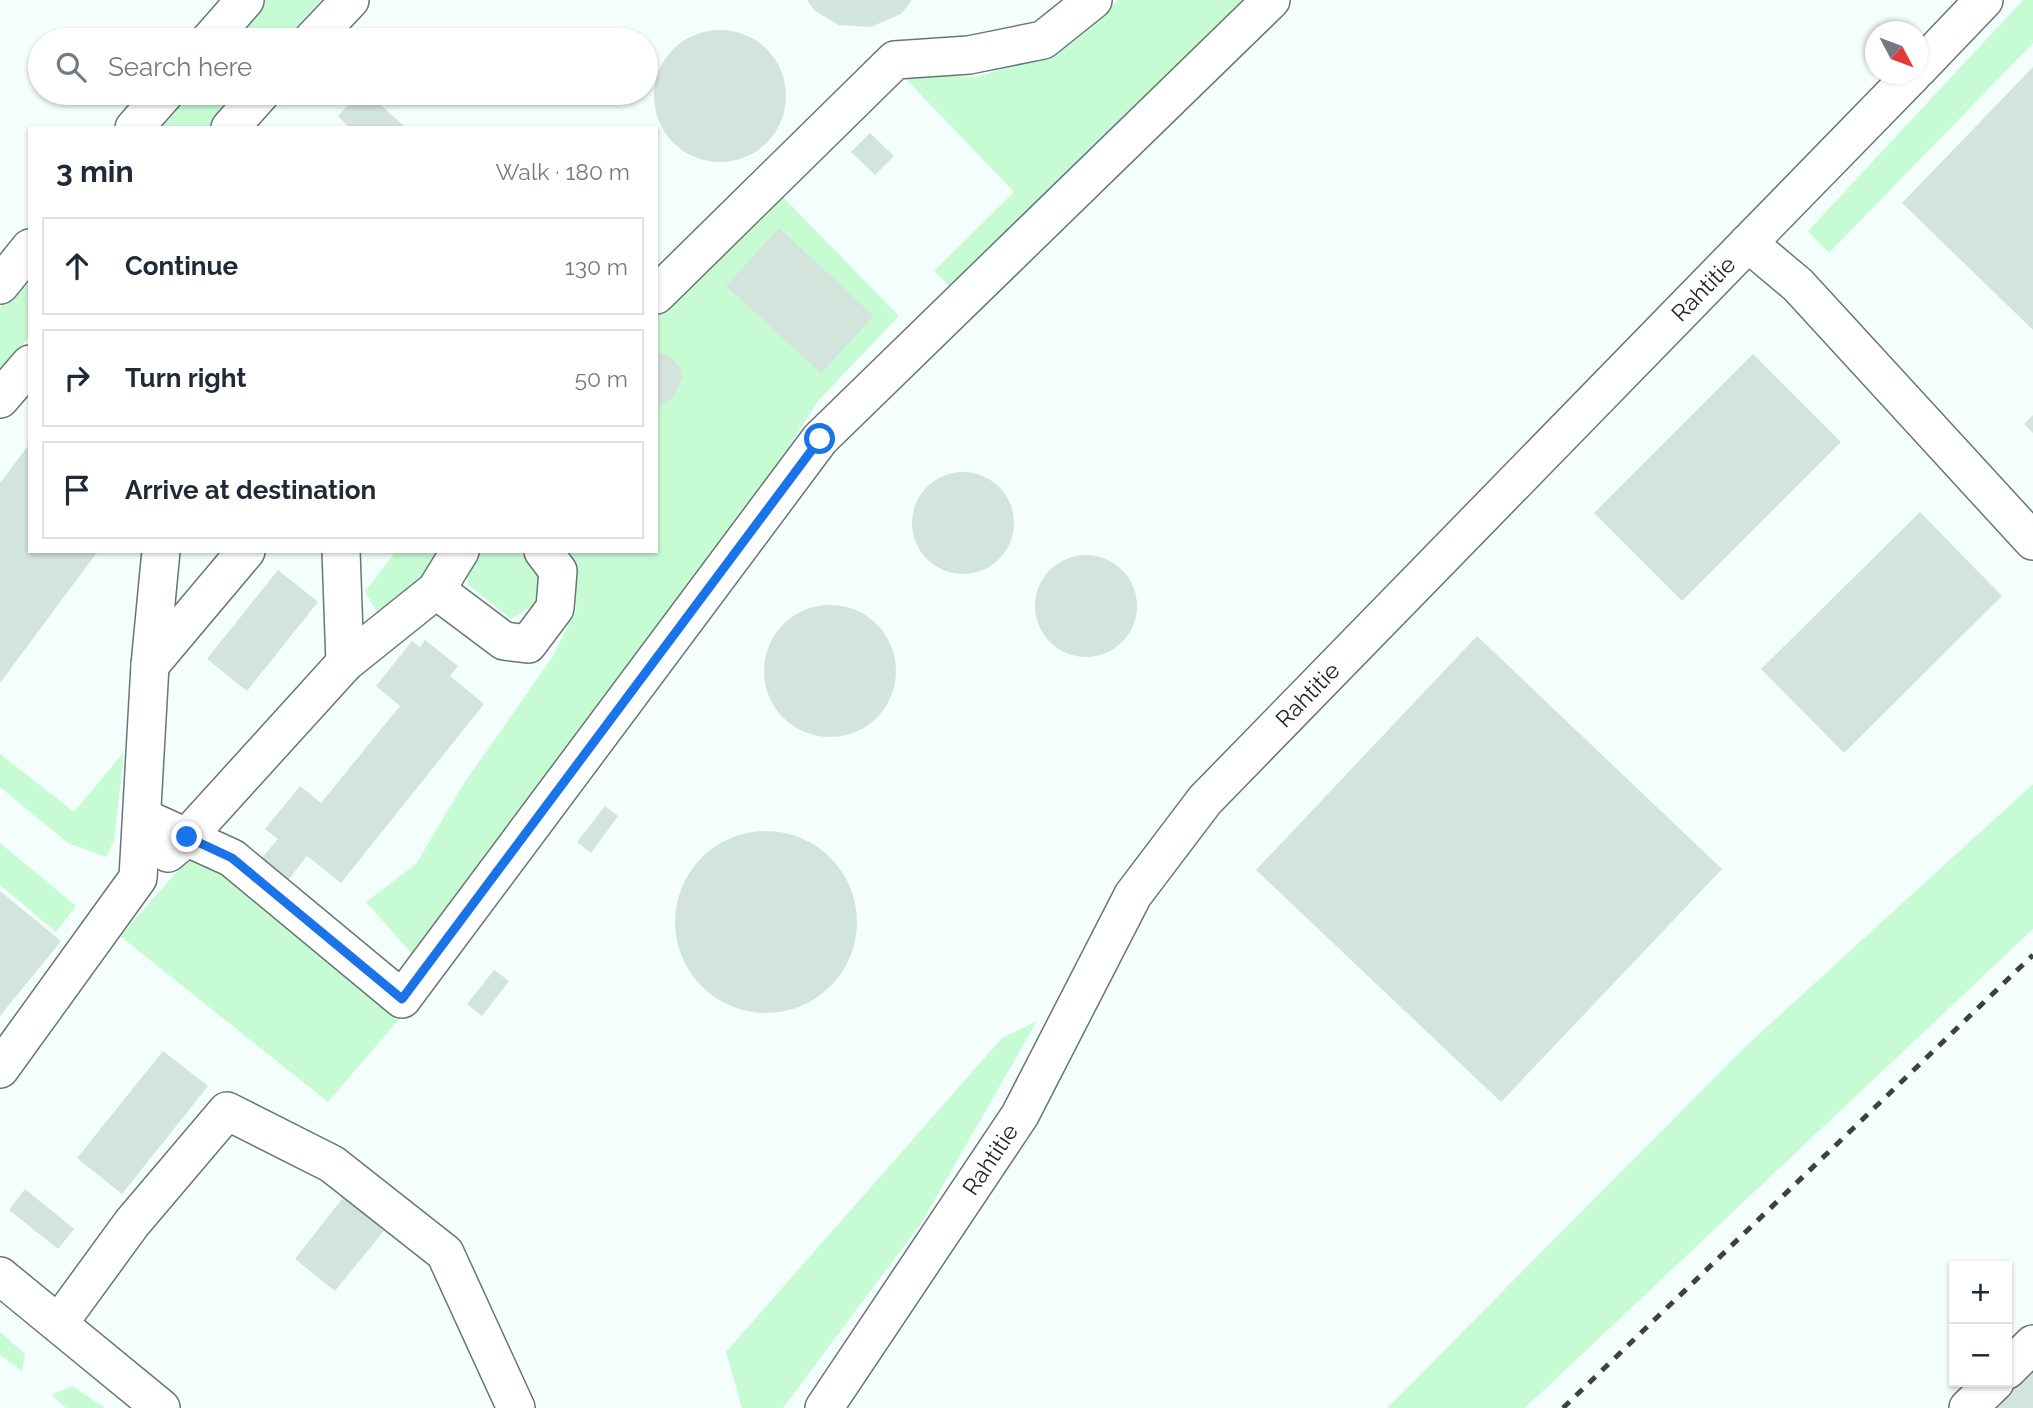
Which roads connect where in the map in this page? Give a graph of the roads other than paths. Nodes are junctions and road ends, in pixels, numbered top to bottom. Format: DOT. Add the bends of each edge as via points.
graph roads {
  1 [pos="245,0"];
  2 [pos="350,0"];
  3 [pos="1093,0"];
  4 [pos="1271,0"];
  5 [pos="1984,0"];
  6 [pos="220,28"];
  7 [pos="323,28"];
  8 [pos="1928,58"];
  9 [pos="1903,84"];
  10 [pos="154,105"];
  11 [pos="250,105"];
  12 [pos="136,126"];
  13 [pos="232,126"];
  14 [pos="1748,243"];
  15 [pos="28,250"];
  16 [pos="0,285"];
  17 [pos="658,293"];
  18 [pos="28,366"];
  19 [pos="0,399"];
  20 [pos="2033,541"];
  21 [pos="161,553"];
  22 [pos="244,553"];
  23 [pos="341,553"];
  24 [pos="459,553"];
  25 [pos="544,553"];
  26 [pos="436,590"];
  27 [pos="345,663"];
  28 [pos="150,665"];
  29 [pos="142,817"];
  30 [pos="187,837"];
  31 [pos="138,878"];
  32 [pos="0,1069"];
  33 [pos="0,1276"];
  34 [pos="59,1322"];
  35 [pos="2033,1344"];
  36 [pos="2012,1365"];
  37 [pos="1990,1387"];
  38 [pos="161,1408"];
  39 [pos="516,1408"];
  40 [pos="824,1408"];
  41 [pos="1968,1408"];
  1 -- 6 [label="street"];
  2 -- 7 [label="street"];
  3 -- 17 [label="street" via="1043,40 969,55 895,60"];
  4 -- 30 [label="street" via="820,439 402,999 232,858"];
  5 -- 8 [label="street"];
  9 -- 14 [label="street, Rahtitie"];
  10 -- 12 [label="street"];
  11 -- 13 [label="street"];
  14 -- 20 [label="street" via="1798,285"];
  14 -- 40 [label="street, Rahtitie" via="1205,800 1133,895 1020,1115"];
  15 -- 16 [label="street"];
  18 -- 19 [label="street"];
  21 -- 28 [label="street"];
  22 -- 28 [label="street"];
  23 -- 27 [label="street"];
  24 -- 26 [label="street"];
  25 -- 26 [label="street" via="558,571 555,608 528,644 504,641"];
  26 -- 27 [label="street"];
  27 -- 30 [label="street"];
  28 -- 29 [label="street"];
  29 -- 30 [label="street"];
  29 -- 31 [label="street"];
  30 -- 31 [label="street"];
  31 -- 32 [label="street"];
  33 -- 34 [label="street"];
  34 -- 38 [label="street"];
  34 -- 39 [label="street" via="132,1223 227,1111 332,1164 445,1253"];
  35 -- 36 [label="street"];
  37 -- 41 [label="street"];
}
